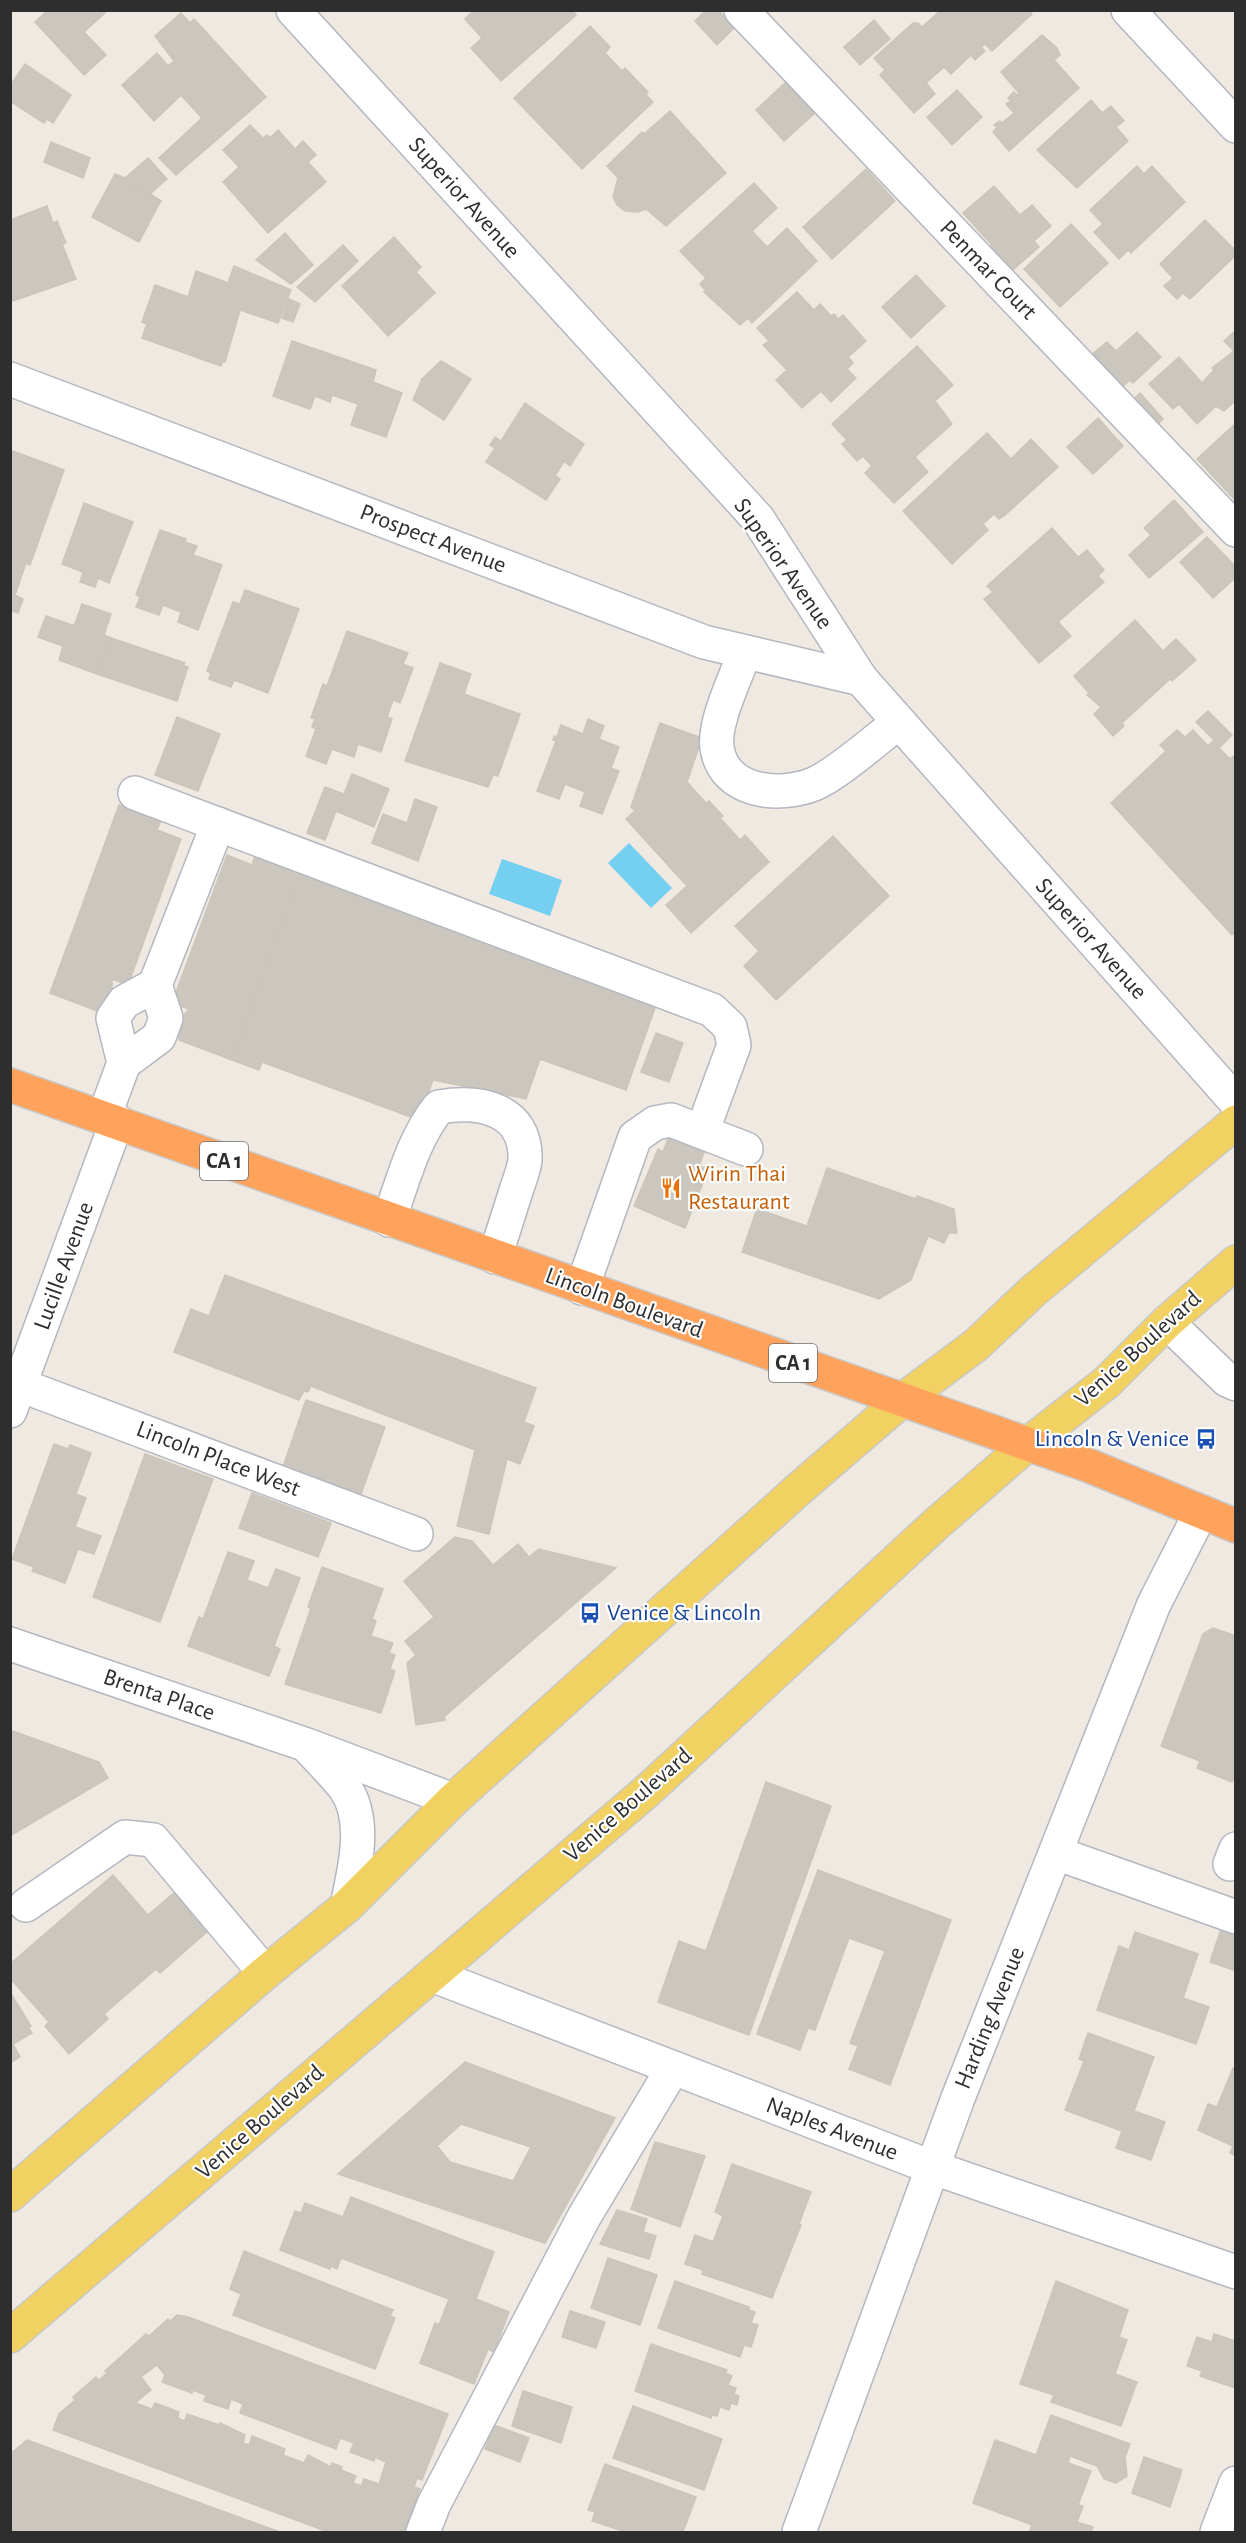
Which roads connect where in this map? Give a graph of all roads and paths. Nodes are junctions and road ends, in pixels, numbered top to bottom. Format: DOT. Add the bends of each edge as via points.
graph roads {
  1 [pos="293,10"];
  2 [pos="741,10"];
  3 [pos="1128,10"];
  4 [pos="1236,126"];
  5 [pos="10,379"];
  6 [pos="1236,530"];
  7 [pos="745,652"];
  8 [pos="861,679"];
  9 [pos="899,723"];
  10 [pos="135,793"];
  11 [pos="218,824"];
  12 [pos="10,1085"];
  13 [pos="1236,1102"];
  14 [pos="110,1119"];
  15 [pos="1236,1122"];
  16 [pos="702,1132"];
  17 [pos="746,1149"];
  18 [pos="389,1220"];
  19 [pos="495,1257"];
  20 [pos="1236,1262"];
  21 [pos="582,1288"];
  22 [pos="1167,1322"];
  23 [pos="1236,1384"];
  24 [pos="15,1398"];
  25 [pos="901,1401"];
  26 [pos="1028,1444"];
  27 [pos="1201,1512"];
  28 [pos="1236,1526"];
  29 [pos="416,1534"];
  30 [pos="10,1644"];
  31 [pos="307,1745"];
  32 [pos="453,1800"];
  33 [pos="1056,1853"];
  34 [pos="26,1905"];
  35 [pos="347,1906"];
  36 [pos="1236,1917"];
  37 [pos="265,1973"];
  38 [pos="432,1975"];
  39 [pos="674,2068"];
  40 [pos="932,2167"];
  41 [pos="16,2182"];
  42 [pos="1236,2272"];
  43 [pos="10,2336"];
  44 [pos="1236,2484"];
  45 [pos="423,2532"];
  46 [pos="799,2532"];
  47 [pos="1218,2532"];
  1 -- 8 [label="street, Superior Avenue" via="758,519"];
  2 -- 6 [label="street, Penmar Court"];
  3 -- 4 [label="street"];
  5 -- 7 [label="street, Prospect Avenue" via="704,642"];
  7 -- 8 [label="street, Prospect Avenue"];
  7 -- 9 [label="street" via="720,722 717,748 726,771 739,783 756,789 789,790 815,783"];
  8 -- 9 [label="street, Superior Avenue"];
  9 -- 13 [label="street, Superior Avenue"];
  10 -- 11 [label="street"];
  11 -- 14 [label="street, Lucille Avenue" via="155,985 166,1018 159,1037 124,1063"];
  11 -- 16 [label="street" via="712,1010 730,1027 734,1045"];
  12 -- 14 [label="highway, Lincoln Boulevard / CA 1"];
  14 -- 18 [label="highway, Lincoln Boulevard / CA 1"];
  14 -- 24 [label="street, Lucille Avenue"];
  15 -- 25 [label="main road" via="1032,1292 976,1345"];
  16 -- 17 [label="street"];
  16 -- 21 [label="street" via="671,1120 655,1123 635,1137"];
  18 -- 19 [label="highway, Lincoln Boulevard / CA 1"];
  18 -- 19 [label="street" via="417,1143 439,1107 460,1104 492,1109 510,1118 523,1139 525,1162"];
  19 -- 21 [label="highway, Lincoln Boulevard / CA 1"];
  20 -- 22 [label="main road, Venice Boulevard"];
  21 -- 25 [label="highway, Lincoln Boulevard / CA 1"];
  22 -- 23 [label="street" via="1227,1380"];
  22 -- 26 [label="main road, Venice Boulevard" via="1107,1382"];
  24 -- 29 [label="street, Lincoln Place West"];
  25 -- 26 [label="highway, Lincoln Boulevard / CA 1"];
  25 -- 32 [label="main road"];
  26 -- 27 [label="highway, Lincoln Boulevard / CA 1"];
  26 -- 38 [label="main road, Venice Boulevard" via="921,1537 647,1791"];
  27 -- 28 [label="highway, Lincoln Boulevard / CA 1"];
  27 -- 33 [label="street, Harding Avenue" via="1154,1604"];
  30 -- 31 [label="street, Brenta Place"];
  31 -- 32 [label="street, Brenta Place"];
  31 -- 35 [label="street" via="346,1790 360,1838"];
  32 -- 35 [label="main road"];
  33 -- 36 [label="street"];
  33 -- 40 [label="street, Harding Avenue"];
  34 -- 37 [label="street" via="125,1837 153,1840"];
  35 -- 37 [label="main road"];
  37 -- 41 [label="main road"];
  38 -- 39 [label="street, Naples Avenue"];
  38 -- 43 [label="main road, Venice Boulevard"];
  39 -- 40 [label="street, Naples Avenue"];
  39 -- 45 [label="street" via="584,2217"];
  40 -- 42 [label="street, Naples Avenue"];
  40 -- 46 [label="street, Harding Avenue"];
  44 -- 47 [label="street"];
}
